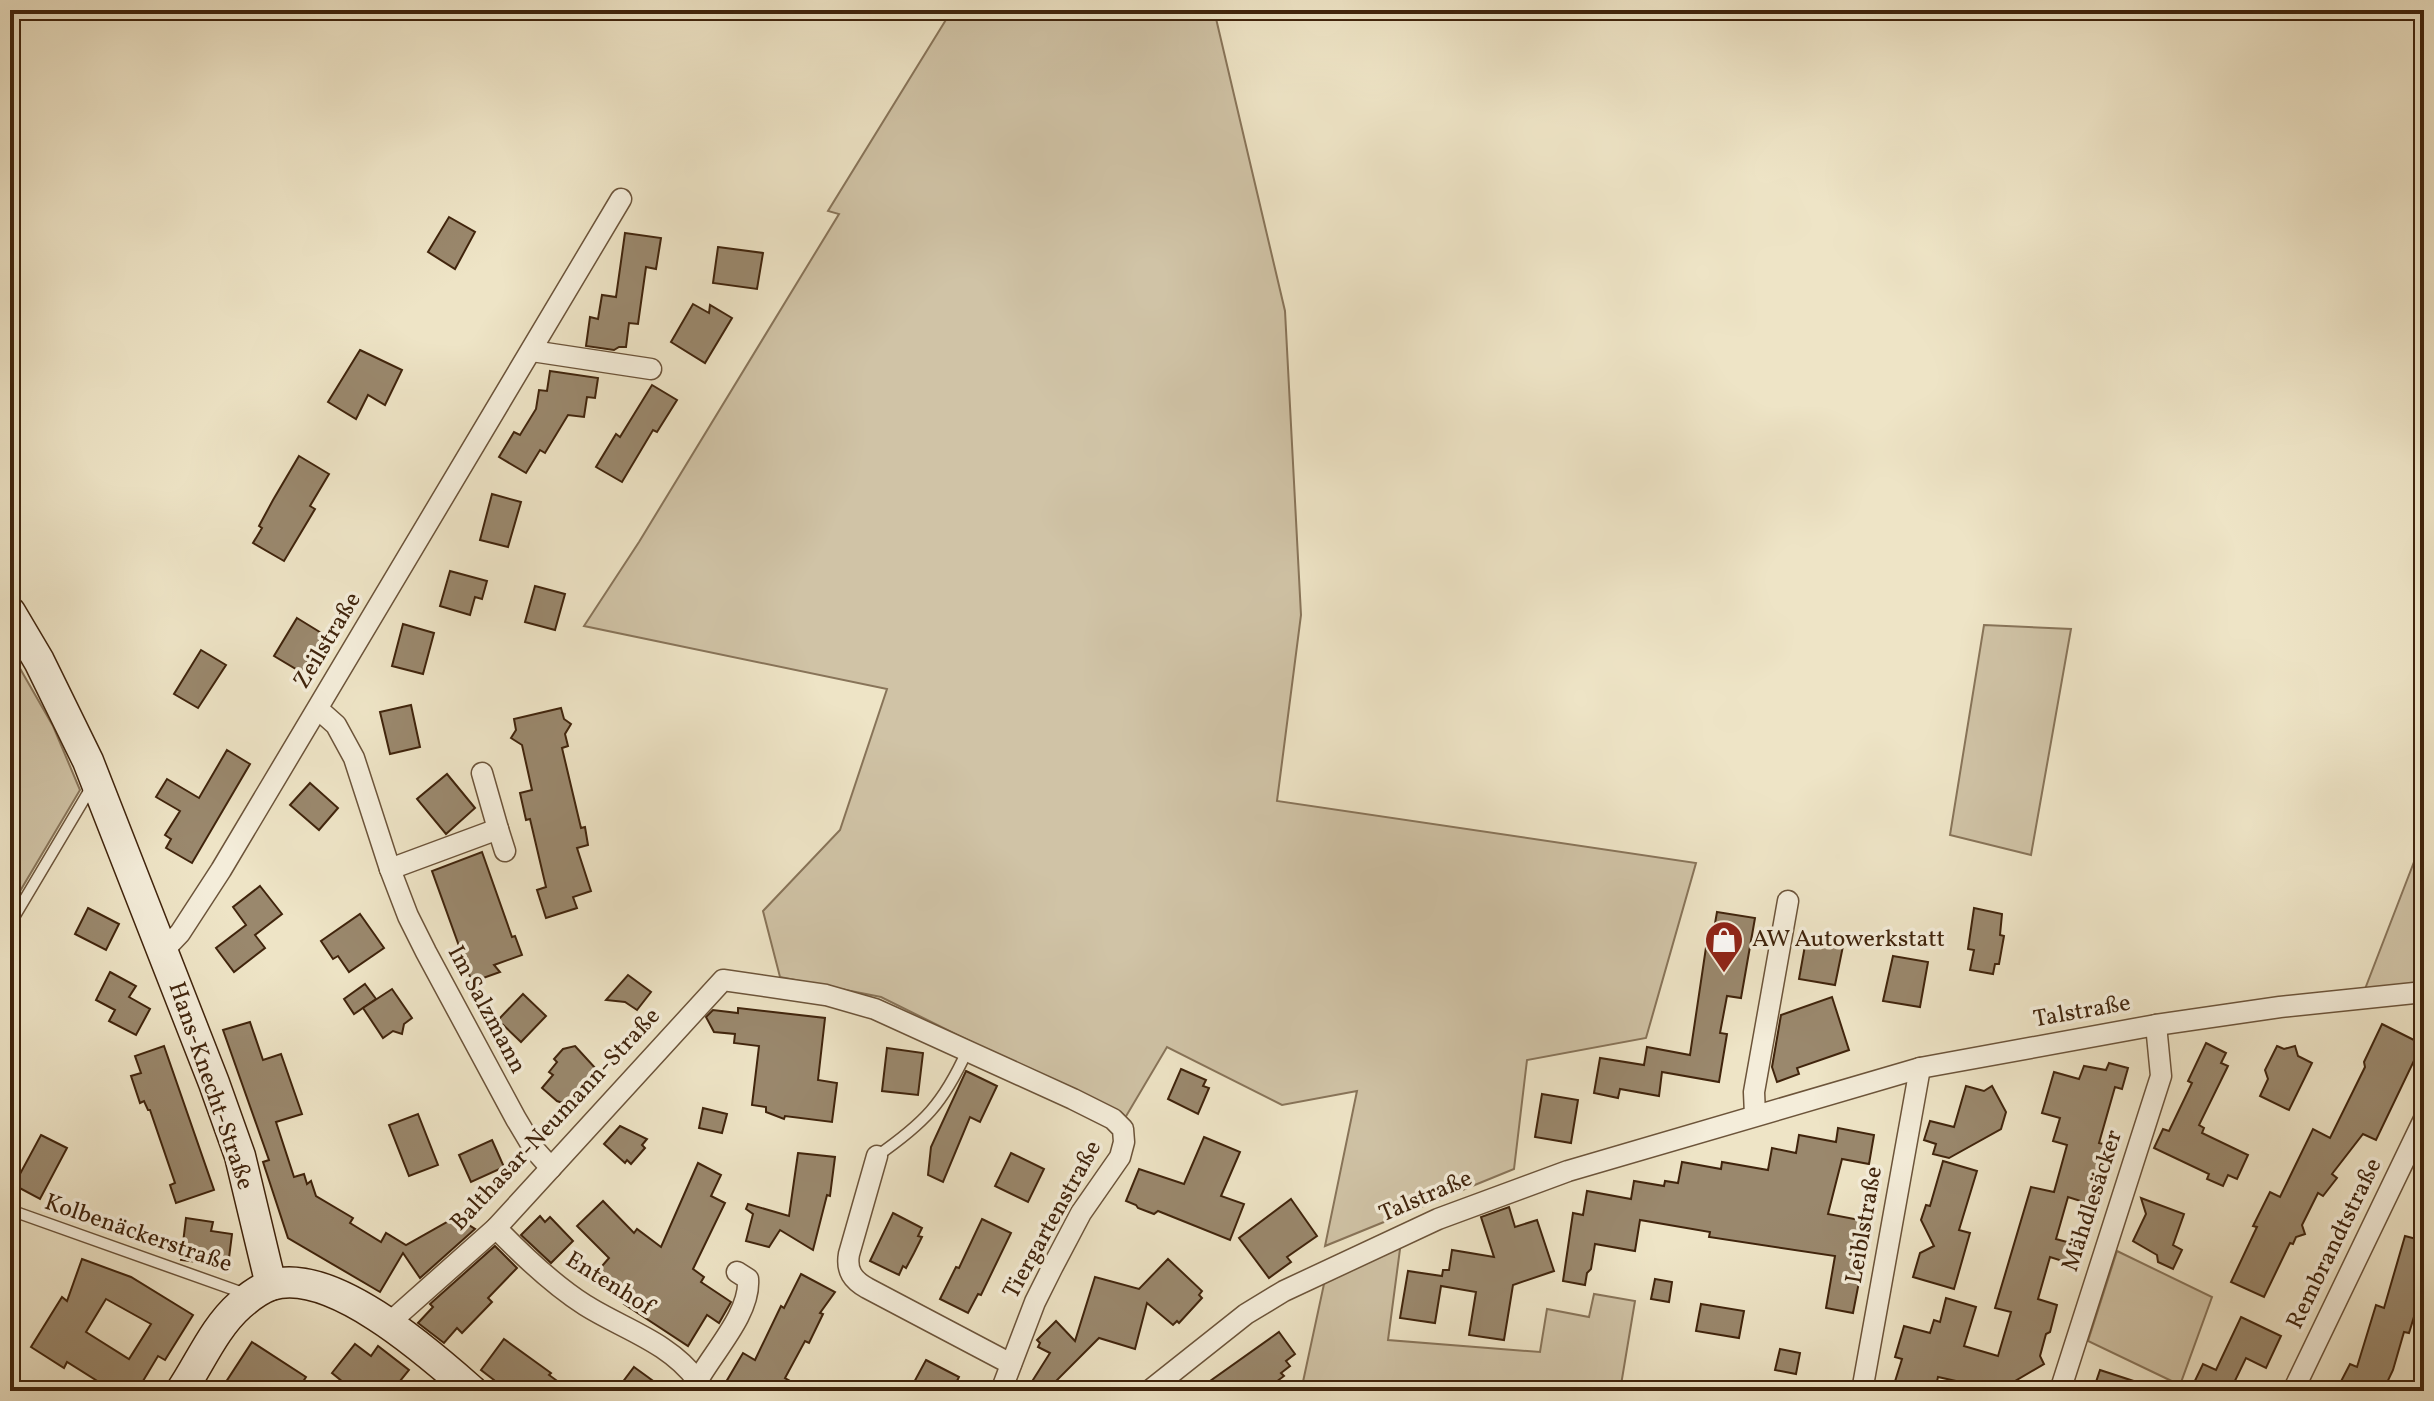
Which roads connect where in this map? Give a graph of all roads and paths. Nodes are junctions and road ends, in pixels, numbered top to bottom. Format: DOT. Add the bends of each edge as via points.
graph roads {
  1 [pos="621,199"];
  2 [pos="532,351"];
  3 [pos="651,369"];
  4 [pos="10,612"];
  5 [pos="318,709"];
  6 [pos="482,773"];
  7 [pos="96,781"];
  8 [pos="498,829"];
  9 [pos="505,851"];
  10 [pos="390,869"];
  11 [pos="1788,901"];
  12 [pos="10,924"];
  13 [pos="162,952"];
  14 [pos="723,980"];
  15 [pos="2424,992"];
  16 [pos="2156,1025"];
  17 [pos="967,1051"];
  18 [pos="1920,1068"];
  19 [pos="1755,1115"];
  20 [pos="2424,1119"];
  21 [pos="877,1156"];
  22 [pos="551,1168"];
  23 [pos="10,1210"];
  24 [pos="496,1228"];
  25 [pos="737,1272"];
  26 [pos="262,1291"];
  27 [pos="389,1323"];
  28 [pos="1011,1364"];
  29 [pos="694,1386"];
  30 [pos="181,1391"];
  31 [pos="472,1391"];
  32 [pos="1001,1391"];
  33 [pos="1149,1391"];
  34 [pos="1862,1391"];
  35 [pos="2060,1391"];
  36 [pos="2293,1391"];
  1 -- 2 [label="street, Zeilstraße"];
  2 -- 3 [label="street"];
  2 -- 5 [label="street, Zeilstraße"];
  4 -- 7 [label="street, Hans-Knecht-Straße"];
  5 -- 10 [label="street, Im Salzmann" via="345,737"];
  5 -- 13 [label="street, Zeilstraße" via="198,908"];
  6 -- 8 [label="street"];
  7 -- 12 [label="lane"];
  7 -- 13 [label="street, Hans-Knecht-Straße"];
  8 -- 9 [label="street"];
  8 -- 10 [label="street"];
  10 -- 22 [label="street, Im Salzmann" via="408,916 509,1108"];
  11 -- 19 [label="street" via="1754,1092"];
  13 -- 26 [label="street, Hans-Knecht-Straße" via="240,1156"];
  14 -- 17 [label="street, Tiergartenstraße" via="860,1004"];
  14 -- 22 [label="street, Balthasar-Neumann-Straße"];
  15 -- 16 [label="street, Talstraße"];
  16 -- 18 [label="street, Talstraße"];
  16 -- 35 [label="street, Mähdlesäcker" via="2161,1076"];
  17 -- 21 [label="lane" via="946,1095 915,1130"];
  17 -- 28 [label="street, Tiergartenstraße" via="1104,1114 1123,1129 1120,1157 1062,1248"];
  18 -- 19 [label="street, Talstraße"];
  18 -- 34 [label="street, Leiblstraße"];
  19 -- 33 [label="street, Talstraße" via="1568,1171 1402,1234 1246,1314"];
  20 -- 36 [label="street, Rembrandtstraße"];
  21 -- 28 [label="street" via="849,1254 851,1274 867,1288"];
  22 -- 24 [label="street, Balthasar-Neumann-Straße"];
  23 -- 26 [label="lane, Kolbenäckerstraße"];
  24 -- 27 [label="street, Balthasar-Neumann-Straße"];
  24 -- 29 [label="street, Entenhof" via="565,1291 663,1348 689,1369"];
  25 -- 29 [label="street, Entenhof" via="748,1279 749,1291"];
  26 -- 27 [label="street" via="284,1283 311,1286"];
  26 -- 30 [label="street" via="223,1324"];
  27 -- 31 [label="street"];
  28 -- 32 [label="street, Tiergartenstraße"];
}
